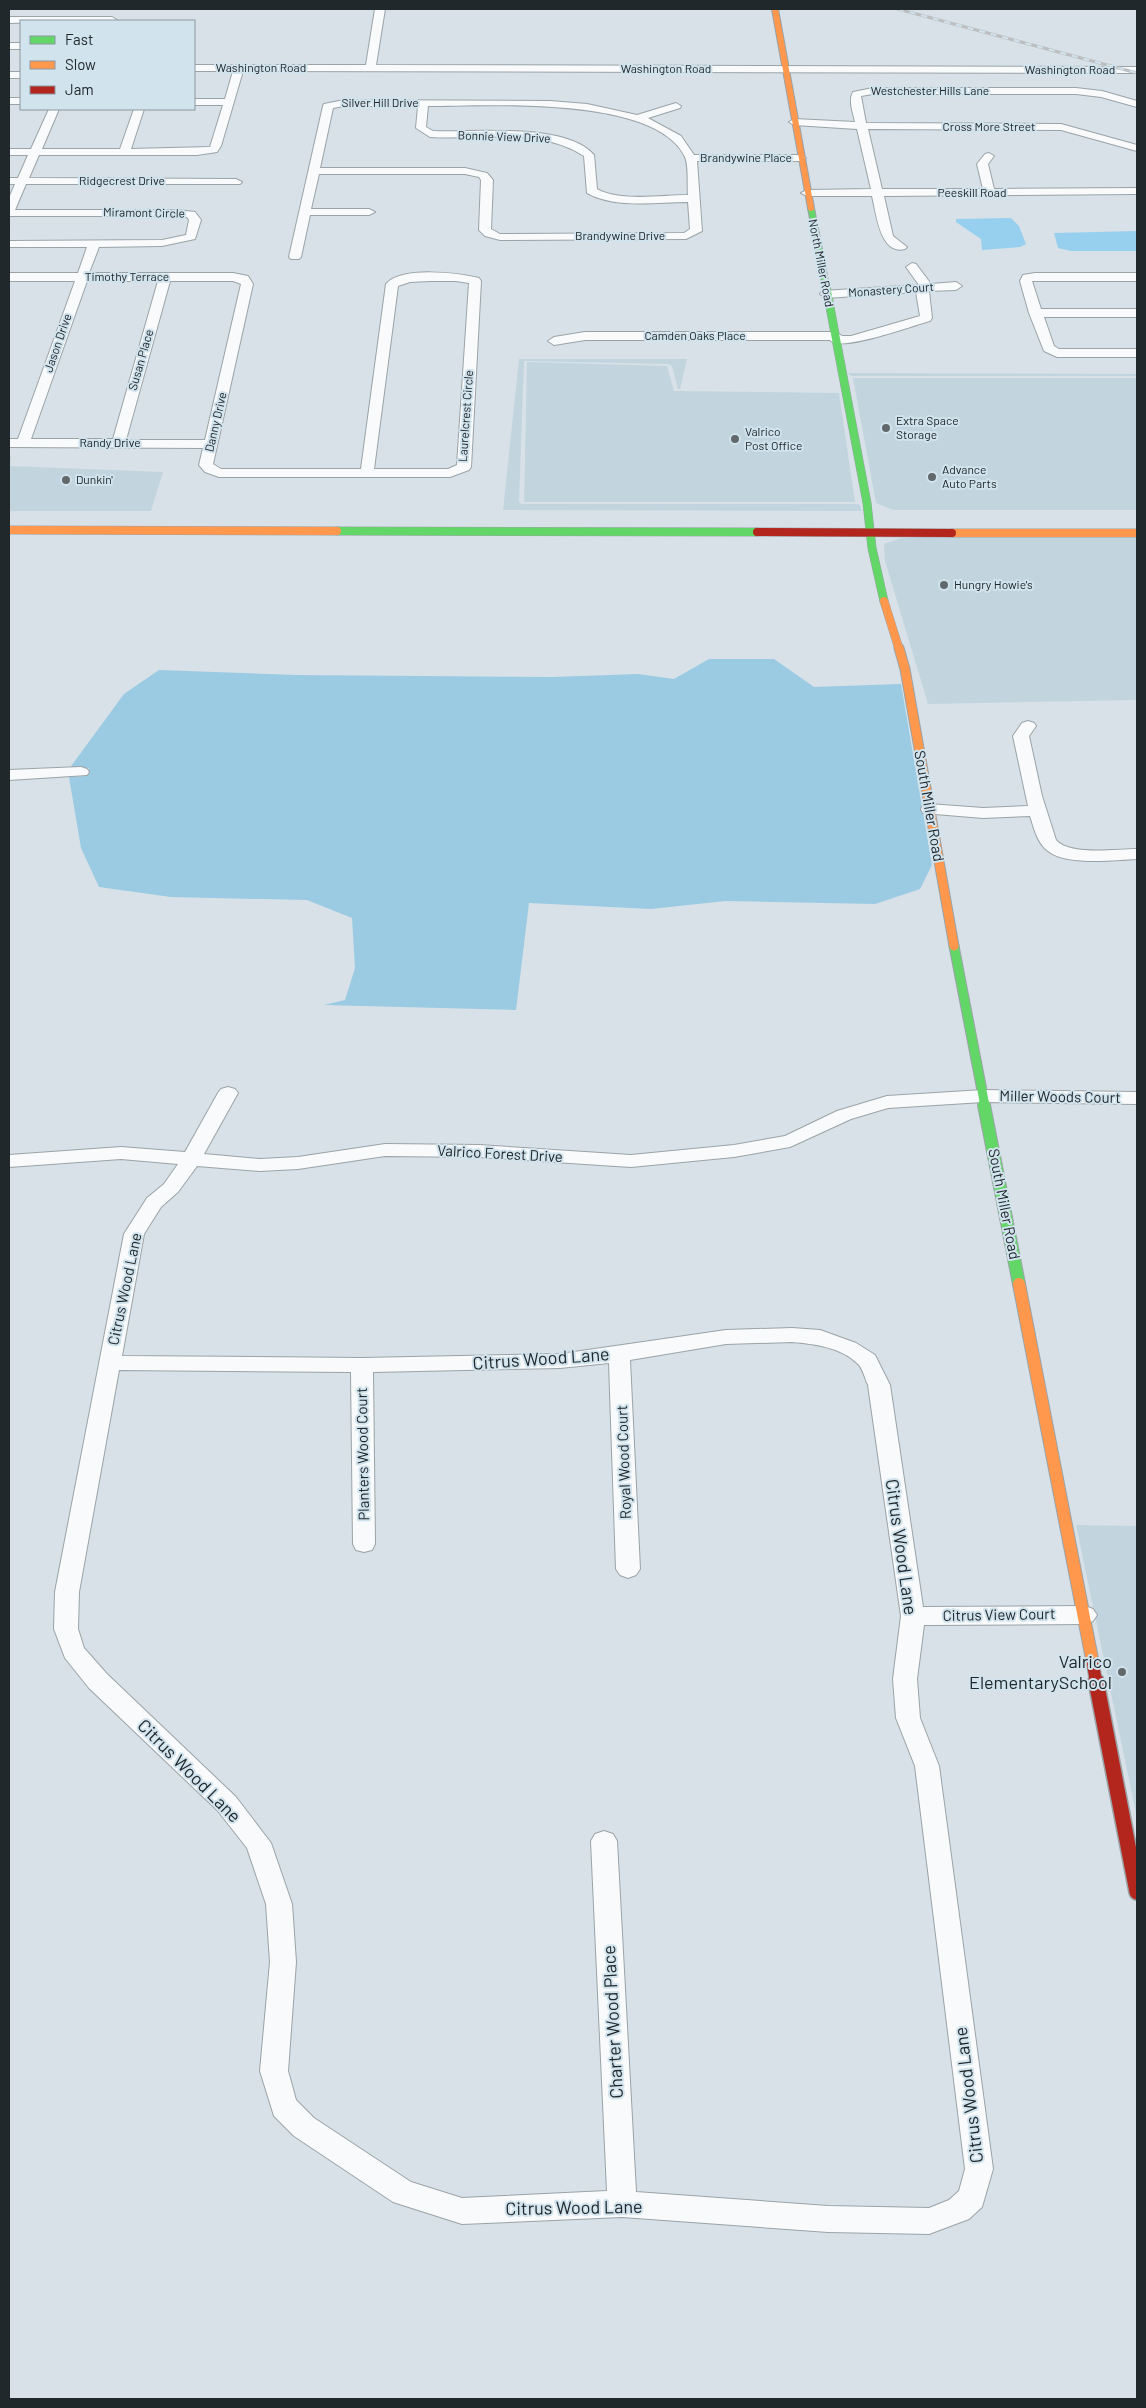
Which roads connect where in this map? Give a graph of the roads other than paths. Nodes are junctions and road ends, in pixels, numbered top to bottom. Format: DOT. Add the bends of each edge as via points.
graph roads {
  1 [pos="380,9"];
  2 [pos="776,9"];
  3 [pos="195,68"];
  4 [pos="370,69"];
  5 [pos="785,69"];
  6 [pos="1137,70"];
  7 [pos="238,72"];
  8 [pos="195,76"];
  9 [pos="497,99"];
  10 [pos="195,102"];
  11 [pos="229,102"];
  12 [pos="424,103"];
  13 [pos="1137,104"];
  14 [pos="676,106"];
  15 [pos="54,110"];
  16 [pos="140,110"];
  17 [pos="638,118"];
  18 [pos="795,124"];
  19 [pos="861,126"];
  20 [pos="1137,148"];
  21 [pos="9,152"];
  22 [pos="34,152"];
  23 [pos="124,152"];
  24 [pos="989,156"];
  25 [pos="691,158"];
  26 [pos="800,158"];
  27 [pos="313,171"];
  28 [pos="9,181"];
  29 [pos="22,181"];
  30 [pos="236,182"];
  31 [pos="1137,191"];
  32 [pos="807,193"];
  33 [pos="877,193"];
  34 [pos="990,193"];
  35 [pos="694,198"];
  36 [pos="9,211"];
  37 [pos="304,212"];
  38 [pos="369,212"];
  39 [pos="9,244"];
  40 [pos="94,244"];
  41 [pos="901,247"];
  42 [pos="295,257"];
  43 [pos="912,267"];
  44 [pos="9,276"];
  45 [pos="82,277"];
  46 [pos="165,277"];
  47 [pos="1137,277"];
  48 [pos="244,279"];
  49 [pos="956,286"];
  50 [pos="924,288"];
  51 [pos="826,294"];
  52 [pos="1035,313"];
  53 [pos="1137,313"];
  54 [pos="836,338"];
  55 [pos="554,341"];
  56 [pos="1137,353"];
  57 [pos="9,443"];
  58 [pos="23,443"];
  59 [pos="118,444"];
  60 [pos="210,444"];
  61 [pos="366,474"];
  62 [pos="478,516"];
  63 [pos="853,517"];
  64 [pos="873,517"];
  65 [pos="56,518"];
  66 [pos="9,522"];
  67 [pos="9,530"];
  68 [pos="477,532"];
  69 [pos="870,532"];
  70 [pos="1137,533"];
  71 [pos="1028,726"];
  72 [pos="81,772"];
  73 [pos="9,775"];
  74 [pos="1037,810"];
  75 [pos="929,813"];
  76 [pos="1137,854"];
  77 [pos="228,1093"];
  78 [pos="983,1096"];
  79 [pos="1137,1098"];
  80 [pos="192,1158"];
  81 [pos="9,1161"];
  82 [pos="619,1354"];
  83 [pos="110,1363"];
  84 [pos="362,1365"];
  85 [pos="364,1544"];
  86 [pos="628,1569"];
  87 [pos="1085,1614"];
  88 [pos="912,1616"];
  89 [pos="604,1841"];
  90 [pos="1137,1892"];
  91 [pos="622,2204"];
  1 -- 4 [label="street"];
  2 -- 5 [label="main road, North Miller Road"];
  3 -- 7 [label="street, Washington Road"];
  4 -- 5 [label="street, Washington Road" via="499,74"];
  4 -- 7 [label="street, Washington Road"];
  5 -- 6 [label="street, Washington Road"];
  5 -- 18 [label="main road, North Miller Road"];
  7 -- 8 [label="street"];
  7 -- 11 [label="street"];
  9 -- 12 [label="street, Silver Hill Drive"];
  9 -- 17 [label="street, Brandywine Drive" via="576,106"];
  10 -- 11 [label="street"];
  11 -- 23 [label="street, Ridgecrest Drive" via="213,150"];
  12 -- 27 [label="street, Silver Hill Drive" via="328,106"];
  12 -- 35 [label="street, Bonnie View Drive" via="420,128 430,134 540,136 579,146 589,155 591,191 596,196"];
  13 -- 19 [label="street, Westchester Hills Lane" via="1082,91 868,91 856,96"];
  14 -- 17 [label="street"];
  15 -- 22 [label="street"];
  16 -- 23 [label="street"];
  17 -- 25 [label="street, Brandywine Drive" via="676,136 687,147"];
  18 -- 19 [label="street, Cross More Street"];
  18 -- 26 [label="main road, North Miller Road"];
  19 -- 20 [label="street, Cross More Street" via="1061,127"];
  19 -- 33 [label="street, Westchester Hills Lane"];
  21 -- 22 [label="street, Ridgecrest Drive"];
  22 -- 23 [label="street, Ridgecrest Drive"];
  22 -- 29 [label="street"];
  24 -- 34 [label="street" via="982,164"];
  25 -- 26 [label="street, Brandywine Place"];
  25 -- 35 [label="street, Brandywine Drive"];
  26 -- 32 [label="main road, North Miller Road"];
  27 -- 35 [label="street, Brandywine Drive" via="466,171 484,175 487,180 485,230 500,237 686,236 696,231"];
  27 -- 37 [label="street, Silver Hill Drive"];
  28 -- 29 [label="street, Ridgecrest Drive"];
  29 -- 30 [label="street, Ridgecrest Drive"];
  29 -- 36 [label="street"];
  31 -- 34 [label="street, Peeskill Road"];
  32 -- 33 [label="street, Peeskill Road"];
  32 -- 51 [label="main road, North Miller Road"];
  33 -- 34 [label="street, Peeskill Road"];
  33 -- 41 [label="street, Westchester Hills Lane" via="888,238"];
  36 -- 40 [label="street, Miramont Circle" via="177,212 191,214 195,220 191,237 180,241"];
  37 -- 38 [label="street"];
  37 -- 42 [label="street, Silver Hill Drive"];
  39 -- 40 [label="street, Miramont Circle"];
  40 -- 45 [label="street, Jason Drive"];
  43 -- 50 [label="street"];
  44 -- 45 [label="street, Timothy Terrace"];
  45 -- 46 [label="street, Timothy Terrace"];
  45 -- 58 [label="street, Jason Drive"];
  46 -- 48 [label="street, Timothy Terrace"];
  46 -- 59 [label="street, Susan Place"];
  47 -- 52 [label="street" via="1027,278"];
  48 -- 60 [label="street, Danny Drive" via="247,284"];
  49 -- 50 [label="street, Monastery Court"];
  50 -- 51 [label="street, Monastery Court"];
  50 -- 54 [label="street, Camden Oaks Place" via="924,320 852,340"];
  51 -- 54 [label="main road, North Miller Road"];
  52 -- 53 [label="street"];
  52 -- 56 [label="street" via="1048,348 1057,354"];
  54 -- 55 [label="street, Camden Oaks Place" via="585,336"];
  54 -- 64 [label="main road, North Miller Road"];
  57 -- 58 [label="street, Randy Drive"];
  58 -- 59 [label="street, Randy Drive"];
  59 -- 60 [label="street, Randy Drive"];
  60 -- 61 [label="street, Danny Drive" via="206,465 219,473"];
  61 -- 61 [label="street, Laurelcrest Circle" via="450,472 464,467 475,281 430,276 408,278 392,284"];
  62 -- 68 [label="main road"];
  63 -- 64 [label="main road"];
  64 -- 69 [label="main road, South Miller Road"];
  65 -- 66 [label="main road"];
  67 -- 68 [label="main road"];
  68 -- 69 [label="main road"];
  69 -- 70 [label="main road"];
  69 -- 75 [label="main road, South Miller Road" via="883,599 905,668"];
  71 -- 74 [label="street" via="1021,736"];
  72 -- 73 [label="street"];
  74 -- 75 [label="street" via="968,817"];
  74 -- 75 [label="street" via="948,806"];
  74 -- 76 [label="street" via="1047,842 1055,849 1080,854"];
  75 -- 78 [label="main road, South Miller Road"];
  77 -- 80 [label="street, Citrus Wood Lane"];
  78 -- 79 [label="street, Miller Woods Court"];
  78 -- 80 [label="street, Valrico Forest Drive" via="887,1102 844,1115 790,1141 734,1151 631,1161 480,1151 385,1150 298,1163 260,1164"];
  78 -- 87 [label="main road, South Miller Road"];
  80 -- 81 [label="street, Valrico Forest Drive" via="121,1153"];
  80 -- 83 [label="street, Citrus Wood Lane" via="171,1188 154,1203 134,1234"];
  82 -- 84 [label="street, Citrus Wood Lane" via="560,1361"];
  82 -- 86 [label="street, Royal Wood Court"];
  82 -- 88 [label="street, Citrus Wood Lane" via="726,1337 792,1335 820,1337 867,1360 879,1385"];
  83 -- 84 [label="street, Citrus Wood Lane"];
  83 -- 91 [label="street, Citrus Wood Lane" via="67,1592 66,1629 73,1652 98,1681 227,1804 258,1844 279,1904 282,1962 274,2071 284,2106 304,2127 403,2193 462,2211"];
  84 -- 85 [label="street, Planters Wood Court"];
  87 -- 88 [label="street, Citrus View Court"];
  87 -- 90 [label="main road, South Miller Road"];
  88 -- 91 [label="street, Citrus Wood Lane" via="905,1679 908,1718 926,1766 945,1904 979,2169 972,2198 959,2210 928,2221 828,2220"];
  89 -- 91 [label="street, Charter Wood Place"];
}
